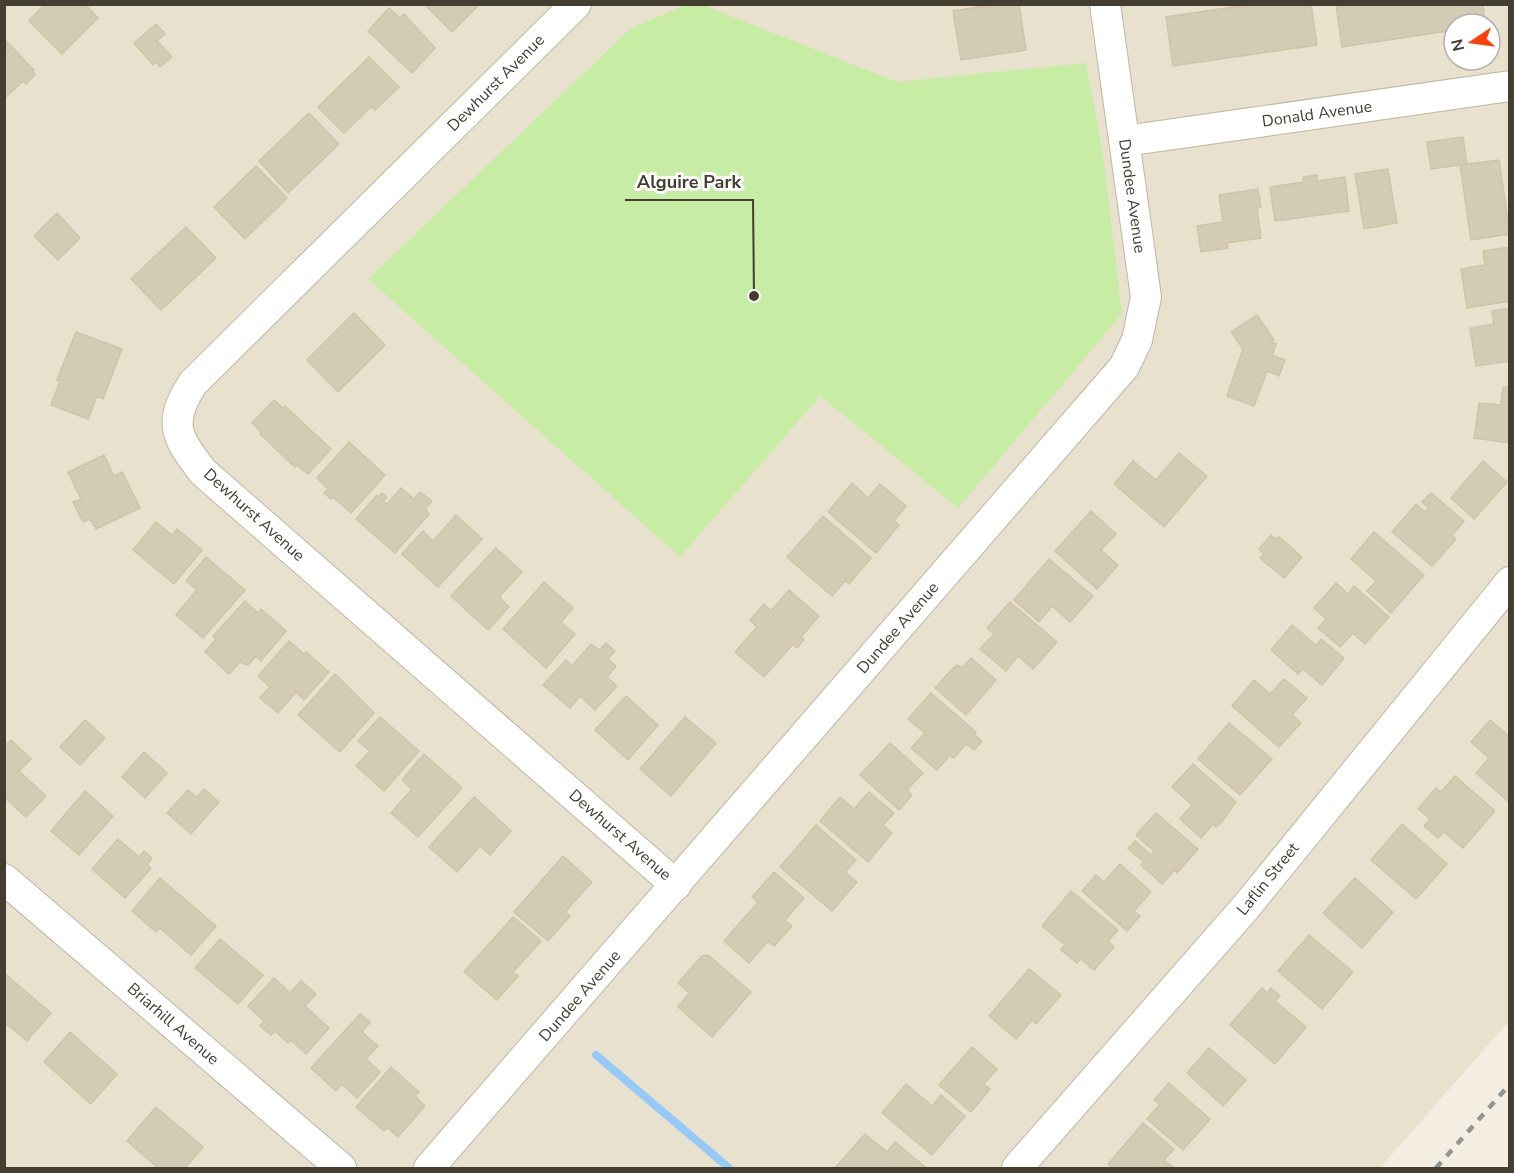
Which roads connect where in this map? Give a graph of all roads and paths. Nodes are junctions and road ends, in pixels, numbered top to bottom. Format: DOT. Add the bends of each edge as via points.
graph roads {
  1 [pos="576,4"];
  2 [pos="1105,4"];
  3 [pos="1509,86"];
  4 [pos="1125,141"];
  5 [pos="1509,582"];
  6 [pos="4,879"];
  7 [pos="676,885"];
  8 [pos="341,1168"];
  9 [pos="429,1168"];
  10 [pos="1017,1168"];
  1 -- 7 [label="street, Dewhurst Avenue" via="193,383 181,401 177,417 180,442 203,472"];
  2 -- 4 [label="street, Dundee Avenue"];
  3 -- 4 [label="street, Donald Avenue"];
  4 -- 7 [label="street, Dundee Avenue" via="1146,297 1137,340 1124,367"];
  5 -- 10 [label="street, Laflin Street" via="1246,907"];
  6 -- 8 [label="street, Briarhill Avenue"];
  7 -- 9 [label="street, Dundee Avenue"];
}
